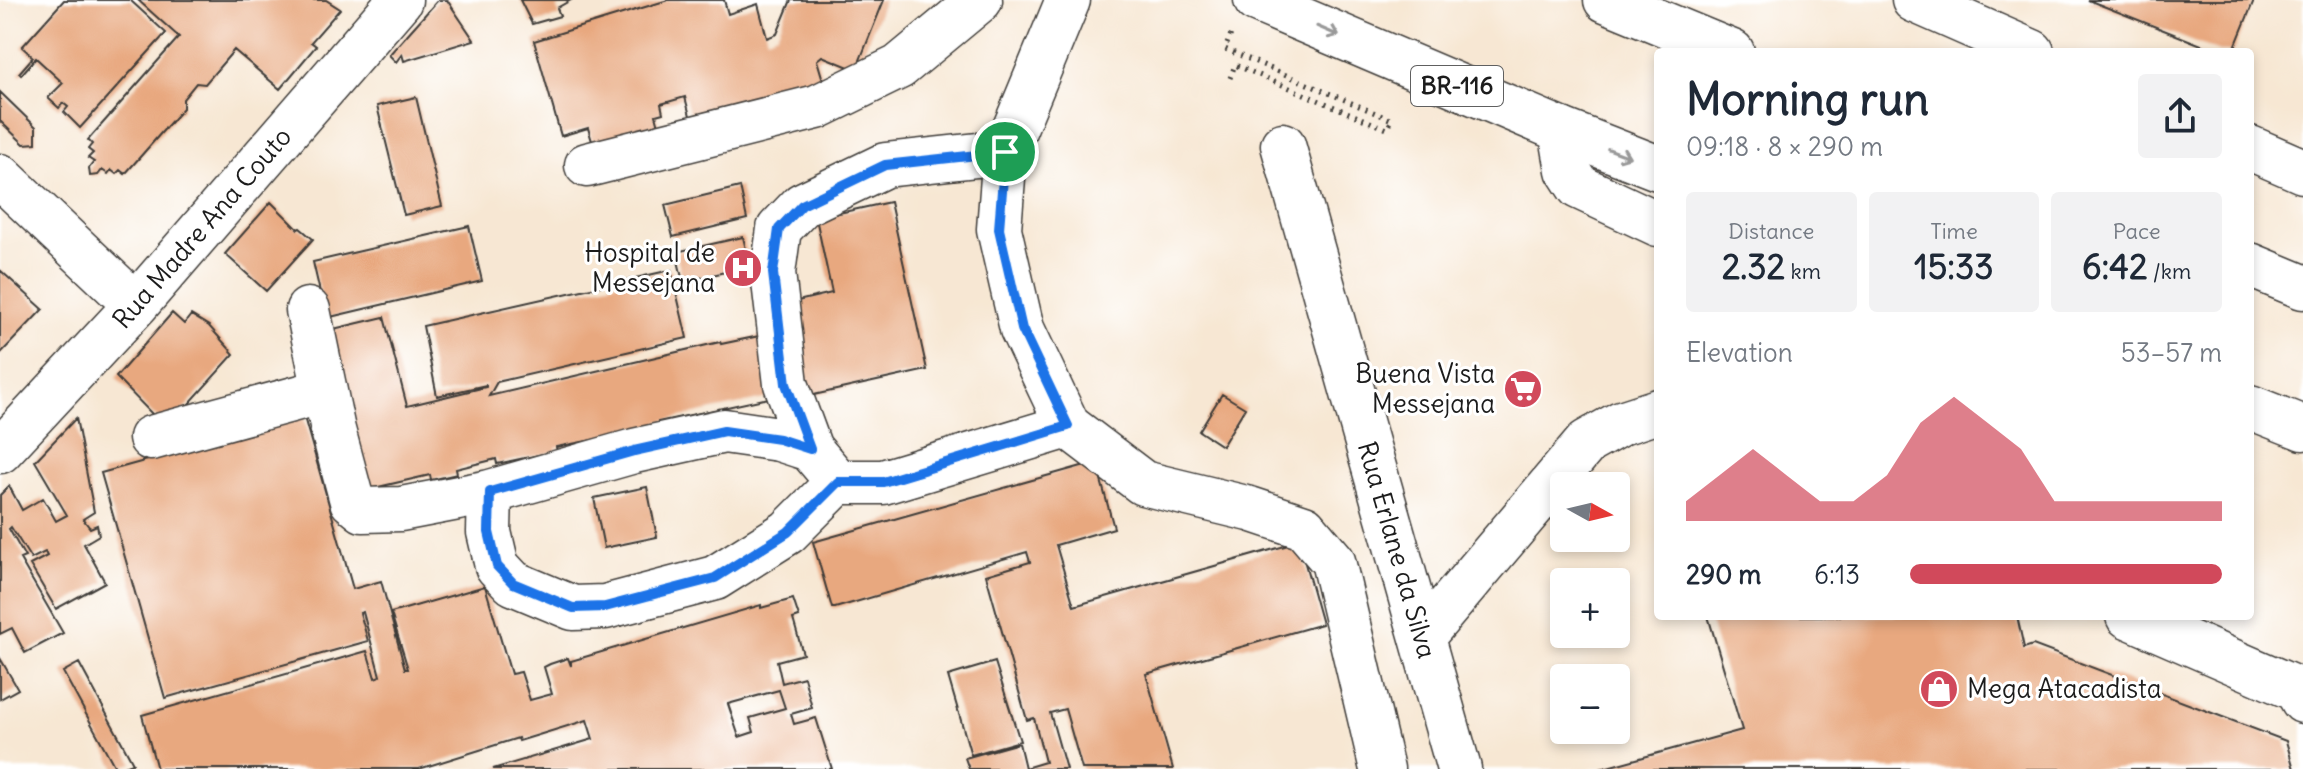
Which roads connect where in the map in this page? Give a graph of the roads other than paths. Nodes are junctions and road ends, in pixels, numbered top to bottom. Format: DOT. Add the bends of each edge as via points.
graph roads {
  1 [pos="400,0"];
  2 [pos="980,0"];
  3 [pos="1068,0"];
  4 [pos="1256,0"];
  5 [pos="1606,0"];
  6 [pos="1914,0"];
  7 [pos="1722,48"];
  8 [pos="2023,48"];
  9 [pos="1561,130"];
  10 [pos="1283,145"];
  11 [pos="2254,150"];
  12 [pos="1005,152"];
  13 [pos="587,165"];
  14 [pos="1654,166"];
  15 [pos="2303,171"];
  16 [pos="0,176"];
  17 [pos="1654,222"];
  18 [pos="2254,267"];
  19 [pos="2303,287"];
  20 [pos="136,305"];
  21 [pos="308,310"];
  22 [pos="324,391"];
  23 [pos="2254,409"];
  24 [pos="1654,412"];
  25 [pos="1068,426"];
  26 [pos="2303,428"];
  27 [pos="151,438"];
  28 [pos="810,449"];
  29 [pos="0,451"];
  30 [pos="838,482"];
  31 [pos="490,492"];
  32 [pos="2137,620"];
  33 [pos="1422,637"];
  34 [pos="2303,701"];
  35 [pos="1382,769"];
  36 [pos="1459,769"];
  1 -- 20 [label="main road, Rua Madre Ana Couto"];
  2 -- 13 [label="main road" via="899,67 817,107"];
  3 -- 12 [label="main road"];
  4 -- 9 [label="main road, BR-116, one-way"];
  5 -- 7 [label="main road"];
  6 -- 8 [label="main road"];
  9 -- 14 [label="main road, BR-116, one-way"];
  9 -- 17 [label="main road" via="1568,170 1579,187"];
  10 -- 33 [label="main road, Rua Erlane da Silva"];
  11 -- 15 [label="main road"];
  12 -- 25 [label="main road" via="999,229 1022,329"];
  12 -- 28 [label="main road" via="885,165 802,205 779,229 773,273 786,384"];
  16 -- 20 [label="main road"];
  18 -- 19 [label="main road"];
  20 -- 29 [label="main road, Rua Madre Ana Couto"];
  21 -- 22 [label="main road"];
  22 -- 27 [label="main road"];
  22 -- 31 [label="main road" via="352,501 363,510 401,509"];
  23 -- 26 [label="main road"];
  24 -- 33 [label="main road" via="1587,442"];
  25 -- 30 [label="main road" via="883,482"];
  25 -- 35 [label="main road" via="1143,483 1304,527 1333,561"];
  28 -- 30 [label="main road"];
  28 -- 31 [label="main road" via="724,431"];
  30 -- 31 [label="main road" via="788,532 715,578 605,607 573,608 513,583 497,566 489,532"];
  32 -- 34 [label="main road" via="2296,689"];
  33 -- 36 [label="main road, Rua Erlane da Silva"];
}
